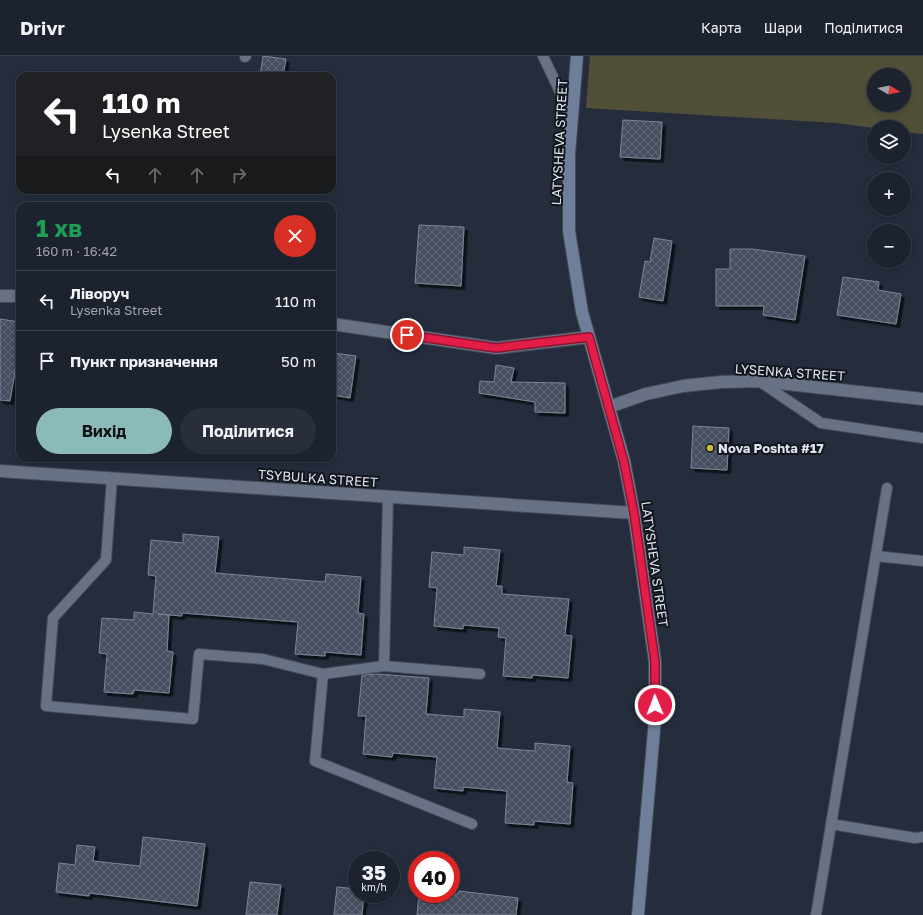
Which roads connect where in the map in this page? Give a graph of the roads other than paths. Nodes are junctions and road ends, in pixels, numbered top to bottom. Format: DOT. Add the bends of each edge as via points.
graph roads {
  1 [pos="543,56"];
  2 [pos="577,56"];
  3 [pos="572,117"];
  4 [pos="0,296"];
  5 [pos="16,296"];
  6 [pos="336,325"];
  7 [pos="589,337"];
  8 [pos="759,381"];
  9 [pos="923,399"];
  10 [pos="609,407"];
  11 [pos="923,438"];
  12 [pos="0,471"];
  13 [pos="112,478"];
  14 [pos="888,488"];
  15 [pos="388,496"];
  16 [pos="634,513"];
  17 [pos="876,556"];
  18 [pos="923,561"];
  19 [pos="384,666"];
  20 [pos="323,674"];
  21 [pos="480,674"];
  22 [pos="472,824"];
  23 [pos="831,824"];
  24 [pos="923,837"];
  25 [pos="638,915"];
  26 [pos="816,915"];
  1 -- 3 [label="lane"];
  2 -- 3 [label="street, LATYSHEVA STREET"];
  3 -- 7 [label="street, LATYSHEVA STREET" via="569,154 569,232 582,312"];
  4 -- 5 [label="street"];
  6 -- 7 [label="street" via="496,348"];
  7 -- 10 [label="street, LATYSHEVA STREET"];
  8 -- 9 [label="street, LYSENKA STREET"];
  8 -- 10 [label="street, LYSENKA STREET" via="683,386 646,394"];
  8 -- 11 [label="lane" via="821,423"];
  10 -- 16 [label="street, LATYSHEVA STREET"];
  12 -- 13 [label="street, TSYBULKA STREET"];
  13 -- 15 [label="street, TSYBULKA STREET"];
  13 -- 20 [label="lane" via="106,560 53,618 46,706 193,719 199,654 263,659"];
  14 -- 17 [label="lane"];
  15 -- 16 [label="street, TSYBULKA STREET"];
  15 -- 19 [label="lane"];
  16 -- 25 [label="street, LATYSHEVA STREET" via="655,662 655,719"];
  17 -- 18 [label="lane"];
  17 -- 23 [label="lane"];
  19 -- 20 [label="lane"];
  19 -- 21 [label="lane"];
  20 -- 22 [label="lane" via="315,761"];
  23 -- 24 [label="lane" via="915,838"];
  23 -- 26 [label="lane"];
}
